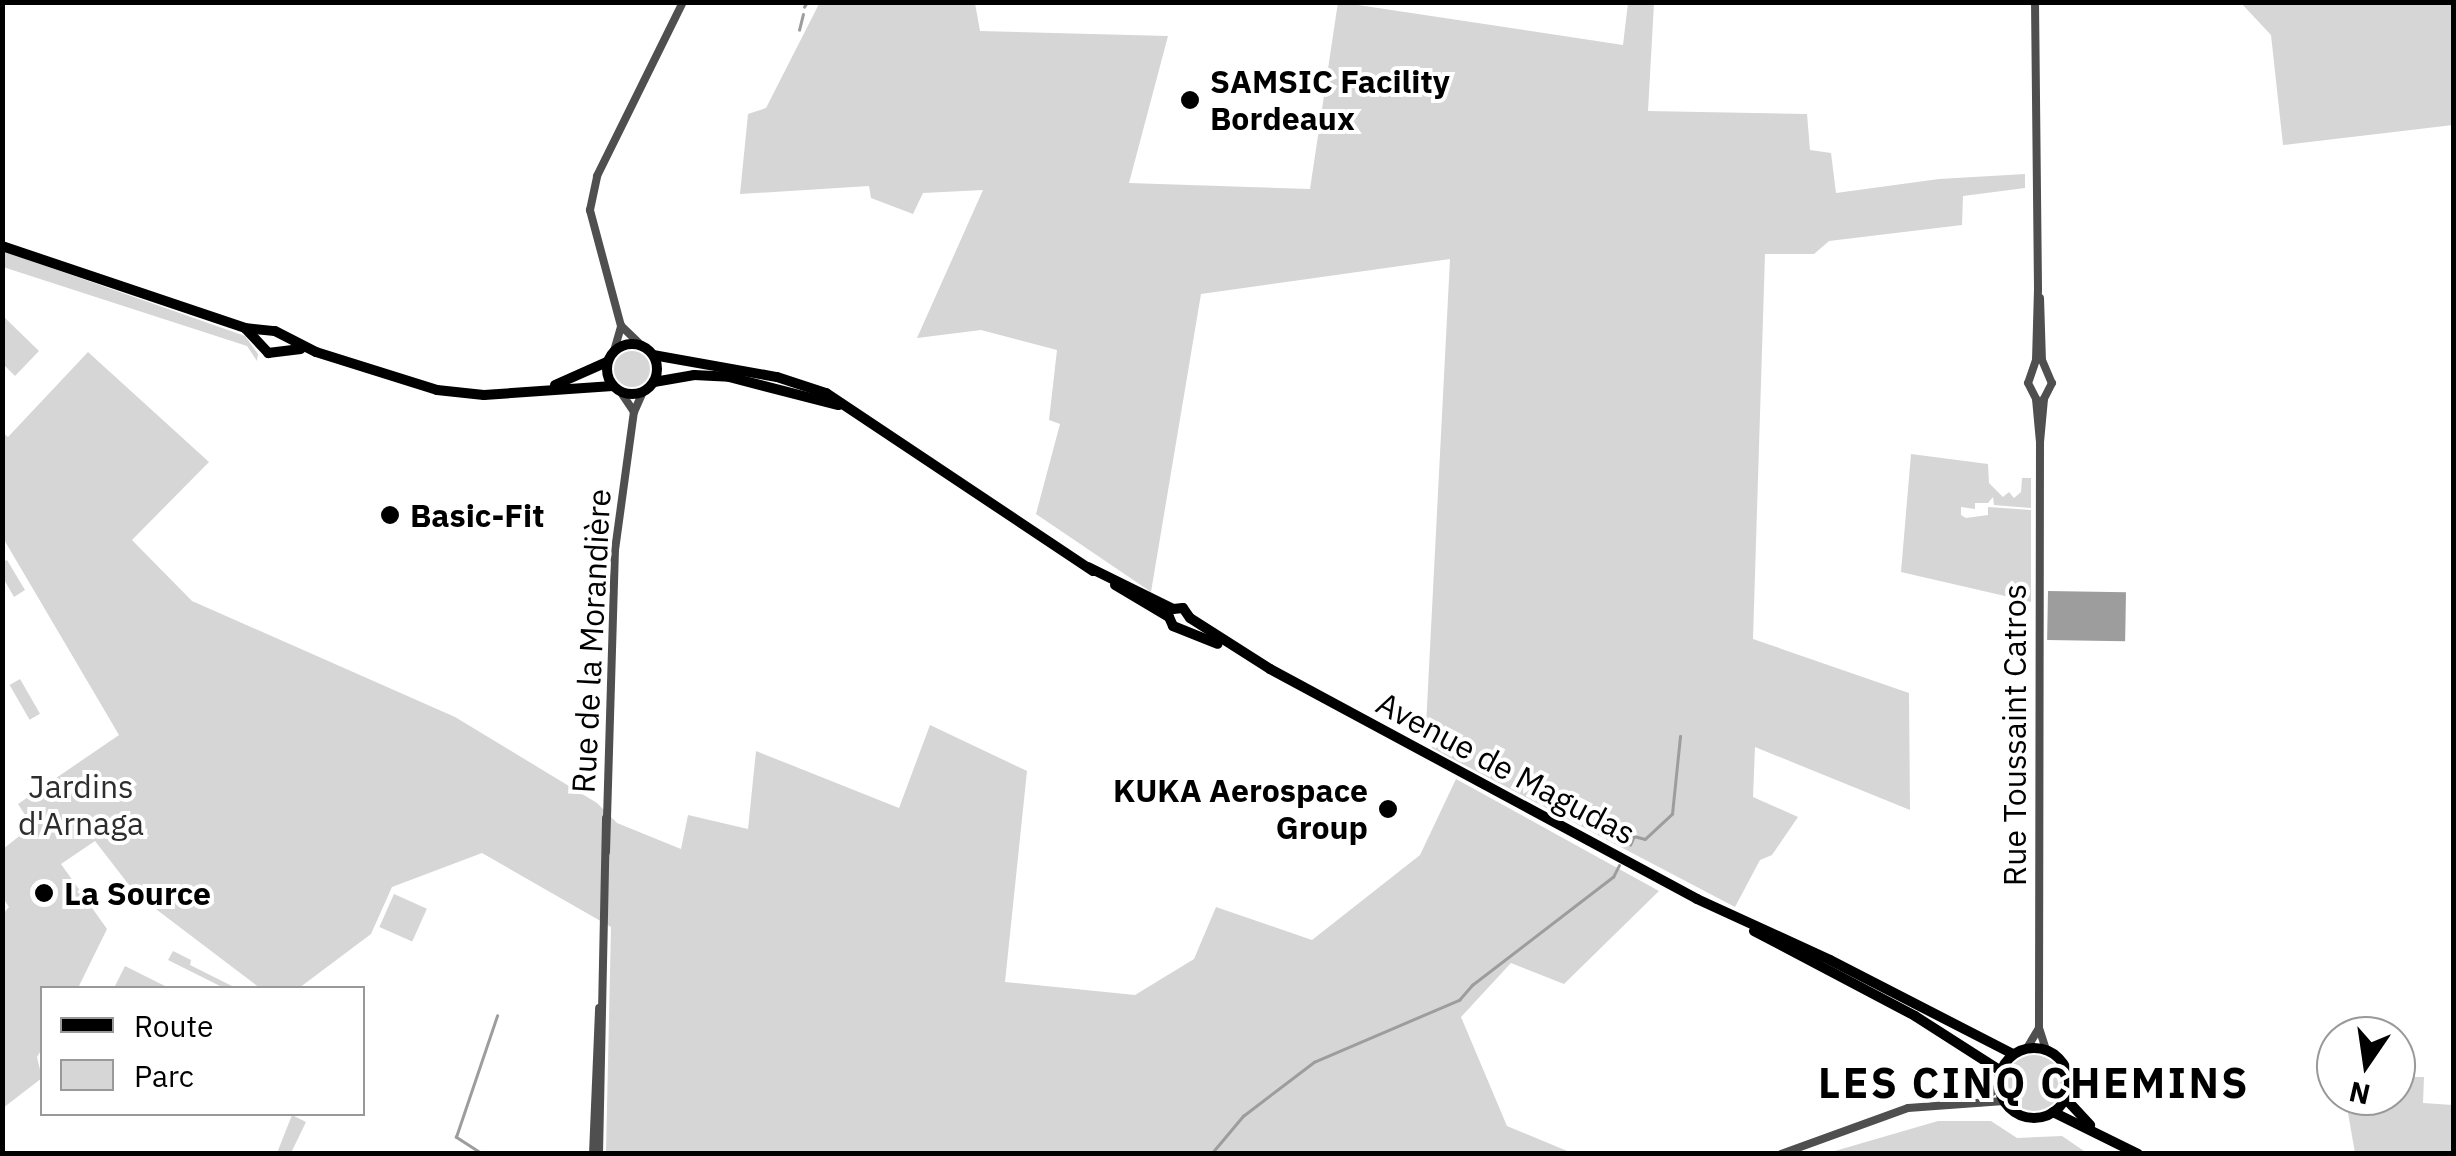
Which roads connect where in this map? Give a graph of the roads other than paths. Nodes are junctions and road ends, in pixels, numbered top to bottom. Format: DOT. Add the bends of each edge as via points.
graph roads {
  1 [pos="684,2"];
  2 [pos="2035,2"];
  3 [pos="2,246"];
  4 [pos="2038,289"];
  5 [pos="621,326"];
  6 [pos="245,328"];
  7 [pos="266,331"];
  8 [pos="280,335"];
  9 [pos="259,342"];
  10 [pos="279,350"];
  11 [pos="648,351"];
  12 [pos="316,352"];
  13 [pos="611,356"];
  14 [pos="2034,373"];
  15 [pos="2048,373"];
  16 [pos="654,382"];
  17 [pos="550,388"];
  18 [pos="617,389"];
  19 [pos="643,392"];
  20 [pos="2047,392"];
  21 [pos="2034,393"];
  22 [pos="850,409"];
  23 [pos="634,412"];
  24 [pos="2040,442"];
  25 [pos="1171,613"];
  26 [pos="1187,623"];
  27 [pos="1719,910"];
  28 [pos="2038,1028"];
  29 [pos="2027,1048"];
  30 [pos="2046,1050"];
  31 [pos="2013,1054"];
  32 [pos="2000,1070"];
  33 [pos="1998,1086"];
  34 [pos="2065,1098"];
  35 [pos="2004,1102"];
  36 [pos="1978,1104"];
  37 [pos="2053,1112"];
  38 [pos="2098,1132"];
  39 [pos="596,1154"];
  40 [pos="1781,1154"];
  41 [pos="2138,1154"];
  1 -- 5 [label="street" via="592,193 592,226"];
  2 -- 4 [label="street"];
  3 -- 6 [label="main road"];
  4 -- 14 [label="street"];
  4 -- 15 [label="street"];
  5 -- 11 [label="street"];
  5 -- 13 [label="street"];
  6 -- 7 [label="main road"];
  6 -- 9 [label="main road"];
  7 -- 8 [label="main road"];
  7 -- 9 [label="main road"];
  8 -- 10 [label="main road"];
  8 -- 12 [label="main road"];
  9 -- 10 [label="main road" via="268,354"];
  10 -- 12 [label="main road"];
  11 -- 13 [label="main road" via="628,344"];
  11 -- 16 [label="main road" via="657,368"];
  11 -- 22 [label="main road" via="801,383"];
  12 -- 17 [label="main road" via="460,394"];
  13 -- 17 [label="main road"];
  13 -- 18 [label="main road" via="607,374"];
  14 -- 15 [label="street"];
  14 -- 21 [label="street" via="2028,383"];
  15 -- 20 [label="street"];
  16 -- 19 [label="main road"];
  16 -- 22 [label="main road" via="729,377"];
  17 -- 18 [label="main road"];
  18 -- 19 [label="main road"];
  18 -- 23 [label="street"];
  19 -- 23 [label="street, Rue de la Morandière"];
  20 -- 21 [label="street"];
  20 -- 24 [label="street, Rue Toussaint Catros"];
  21 -- 24 [label="street, Rue Toussaint Catros"];
  22 -- 25 [label="main road" via="1088,567"];
  23 -- 39 [label="street, Rue de la Morandière" via="615,550"];
  24 -- 28 [label="street, Rue Toussaint Catros"];
  25 -- 26 [label="main road" via="1186,610"];
  25 -- 26 [label="main road" via="1172,626"];
  26 -- 27 [label="main road, Avenue de Magudas"];
  27 -- 31 [label="main road, Avenue de Magudas"];
  27 -- 32 [label="main road, Avenue de Magudas"];
  28 -- 29 [label="street, Rue Toussaint Catros"];
  28 -- 30 [label="street, Rue Toussaint Catros"];
  29 -- 30 [label="main road"];
  29 -- 31 [label="main road"];
  30 -- 34 [label="main road" via="2066,1068"];
  31 -- 32 [label="main road"];
  32 -- 33 [label="main road"];
  33 -- 35 [label="main road"];
  33 -- 36 [label="street"];
  34 -- 37 [label="main road"];
  34 -- 38 [label="main road"];
  35 -- 36 [label="street"];
  35 -- 37 [label="main road" via="2032,1118"];
  36 -- 40 [label="street" via="1908,1108"];
  37 -- 38 [label="main road"];
  38 -- 41 [label="main road"];
}
